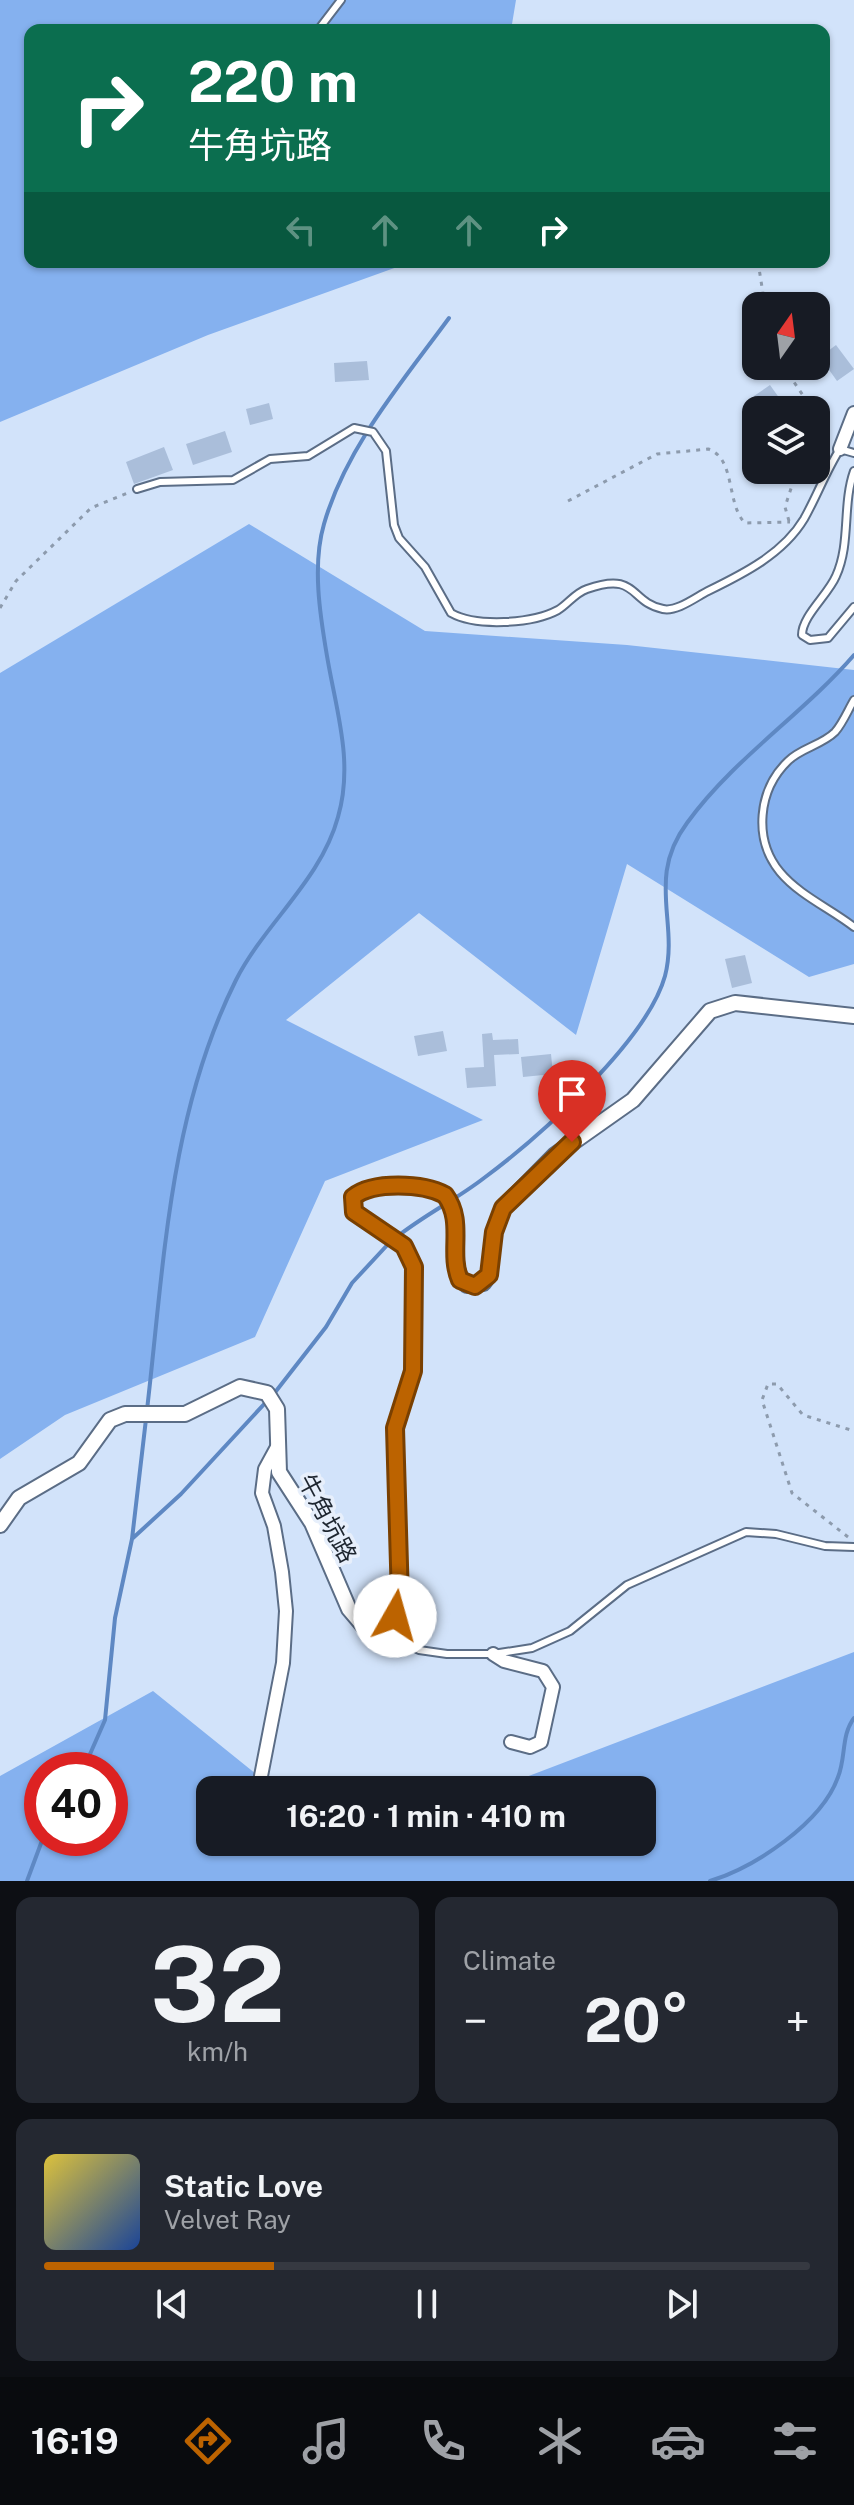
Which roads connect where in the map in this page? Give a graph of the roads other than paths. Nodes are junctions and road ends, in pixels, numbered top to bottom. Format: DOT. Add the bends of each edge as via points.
graph roads {
  1 [pos="341,0"];
  2 [pos="323,24"];
  3 [pos="854,413"];
  4 [pos="840,449"];
  5 [pos="854,453"];
  6 [pos="854,471"];
  7 [pos="137,489"];
  8 [pos="854,607"];
  9 [pos="854,700"];
  10 [pos="854,927"];
  11 [pos="854,1016"];
  12 [pos="277,1447"];
  13 [pos="0,1525"];
  14 [pos="854,1544"];
  15 [pos="380,1633"];
  16 [pos="493,1654"];
  17 [pos="511,1742"];
  18 [pos="261,1776"];
  1 -- 2 [label="lane"];
  3 -- 4 [label="street"];
  4 -- 5 [label="lane"];
  4 -- 7 [label="lane" via="800,525 765,559 675,608 661,608 627,585 614,583 584,590 551,613 477,622 451,613 425,567 399,538 386,451 373,432 354,428 308,456 270,459 233,480 160,482"];
  6 -- 8 [label="lane" via="846,498 841,562 802,635 810,640 828,638"];
  9 -- 10 [label="lane" via="834,733 781,768 761,811 765,843 781,874"];
  11 -- 15 [label="street, 牛角坑路" via="735,1003 710,1011 633,1100 555,1155 503,1208 483,1283 467,1285 456,1270 456,1217 445,1195 420,1187 372,1189 353,1197 354,1212 404,1246 414,1267 413,1371 395,1428 400,1599 391,1625"];
  12 -- 13 [label="street, 牛角坑路" via="274,1400 251,1387 229,1391 185,1414 125,1414 101,1428 69,1471 19,1498"];
  12 -- 15 [label="street, 牛角坑路" via="279,1472 312,1523 349,1609 366,1629"];
  12 -- 18 [label="street" via="265,1469 262,1493 274,1526 286,1611 283,1663"];
  14 -- 16 [label="lane" via="825,1546 746,1532 627,1585 550,1642"];
  15 -- 16 [label="lane" via="419,1650"];
  16 -- 17 [label="street" via="543,1671 553,1687 541,1742 530,1747"];
}
